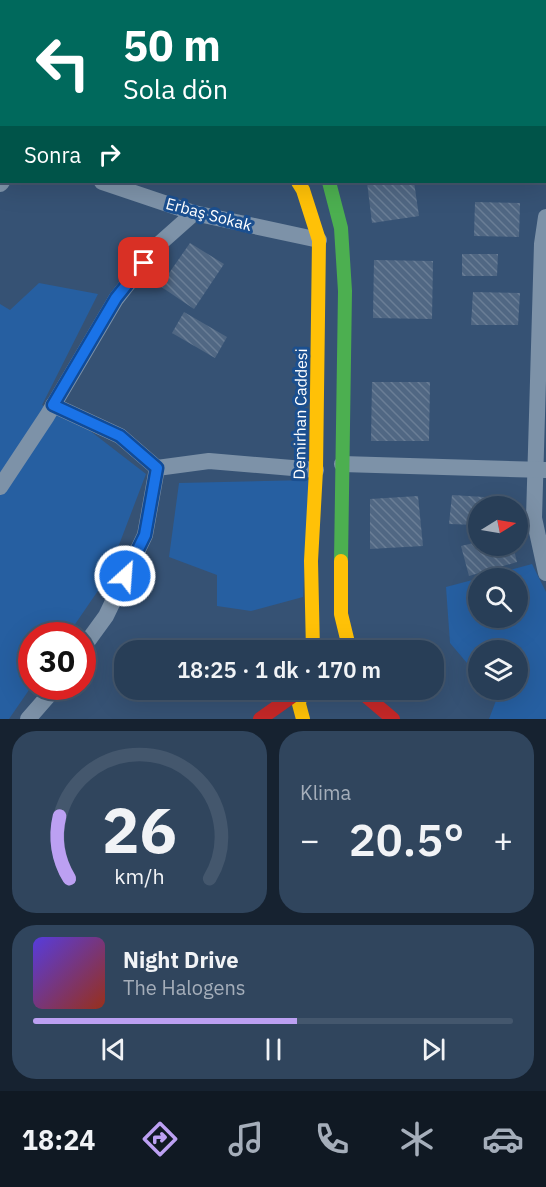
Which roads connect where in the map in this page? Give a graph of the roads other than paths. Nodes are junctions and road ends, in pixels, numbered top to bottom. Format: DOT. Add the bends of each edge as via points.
graph roads {
  1 [pos="105,183"];
  2 [pos="299,183"];
  3 [pos="330,183"];
  4 [pos="194,213"];
  5 [pos="546,217"];
  6 [pos="319,240"];
  7 [pos="53,405"];
  8 [pos="342,464"];
  9 [pos="157,468"];
  10 [pos="316,470"];
  11 [pos="541,470"];
  12 [pos="0,487"];
  13 [pos="546,573"];
  14 [pos="96,629"];
  15 [pos="313,640"];
  16 [pos="347,640"];
  17 [pos="45,700"];
  18 [pos="287,700"];
  19 [pos="298,700"];
  20 [pos="369,700"];
  21 [pos="28,719"];
  22 [pos="260,719"];
  23 [pos="303,719"];
  24 [pos="393,719"];
  1 -- 4 [label="street, Erbaş Sokak"];
  2 -- 6 [label="main road, Demirhan Caddesi"];
  3 -- 8 [label="main road" via="341,228 345,291"];
  4 -- 6 [label="street, Erbaş Sokak"];
  4 -- 7 [label="street" via="158,245 116,298"];
  5 -- 11 [label="street" via="542,244"];
  6 -- 10 [label="main road, Demirhan Caddesi"];
  7 -- 9 [label="street" via="120,436"];
  7 -- 12 [label="street"];
  8 -- 11 [label="street"];
  8 -- 16 [label="main road" via="341,614"];
  9 -- 10 [label="street" via="209,461"];
  9 -- 14 [label="street" via="145,535"];
  10 -- 15 [label="main road, Demirhan Caddesi" via="311,561"];
  11 -- 13 [label="street" via="534,518"];
  17 -- 21 [label="street"];
  18 -- 22 [label="main road"];
  19 -- 23 [label="main road"];
  20 -- 24 [label="main road"];
}
